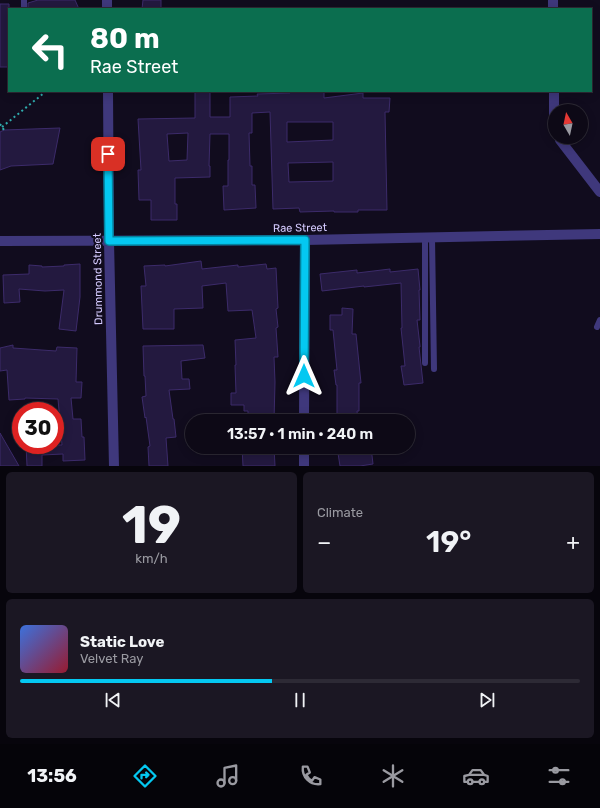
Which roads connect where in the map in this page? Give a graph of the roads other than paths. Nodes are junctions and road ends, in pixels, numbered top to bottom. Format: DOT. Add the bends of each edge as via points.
graph roads {
  1 [pos="108,92"];
  2 [pos="554,92"];
  3 [pos="554,104"];
  4 [pos="563,144"];
  5 [pos="600,192"];
  6 [pos="600,234"];
  7 [pos="428,237"];
  8 [pos="305,240"];
  9 [pos="0,241"];
  10 [pos="109,241"];
  11 [pos="600,320"];
  12 [pos="597,327"];
  13 [pos="425,363"];
  14 [pos="434,369"];
  15 [pos="304,414"];
  16 [pos="304,454"];
  17 [pos="114,466"];
  18 [pos="304,466"];
  1 -- 10 [label="street, Drummond Street"];
  2 -- 3 [label="street"];
  4 -- 5 [label="street"];
  6 -- 7 [label="street, Rae Street"];
  7 -- 8 [label="street, Rae Street"];
  7 -- 13 [label="lane"];
  7 -- 14 [label="lane"];
  8 -- 10 [label="street, Rae Street"];
  8 -- 15 [label="street"];
  9 -- 10 [label="street, Rae Street"];
  10 -- 17 [label="street, Drummond Street"];
  11 -- 12 [label="lane"];
  16 -- 18 [label="street"];
}
